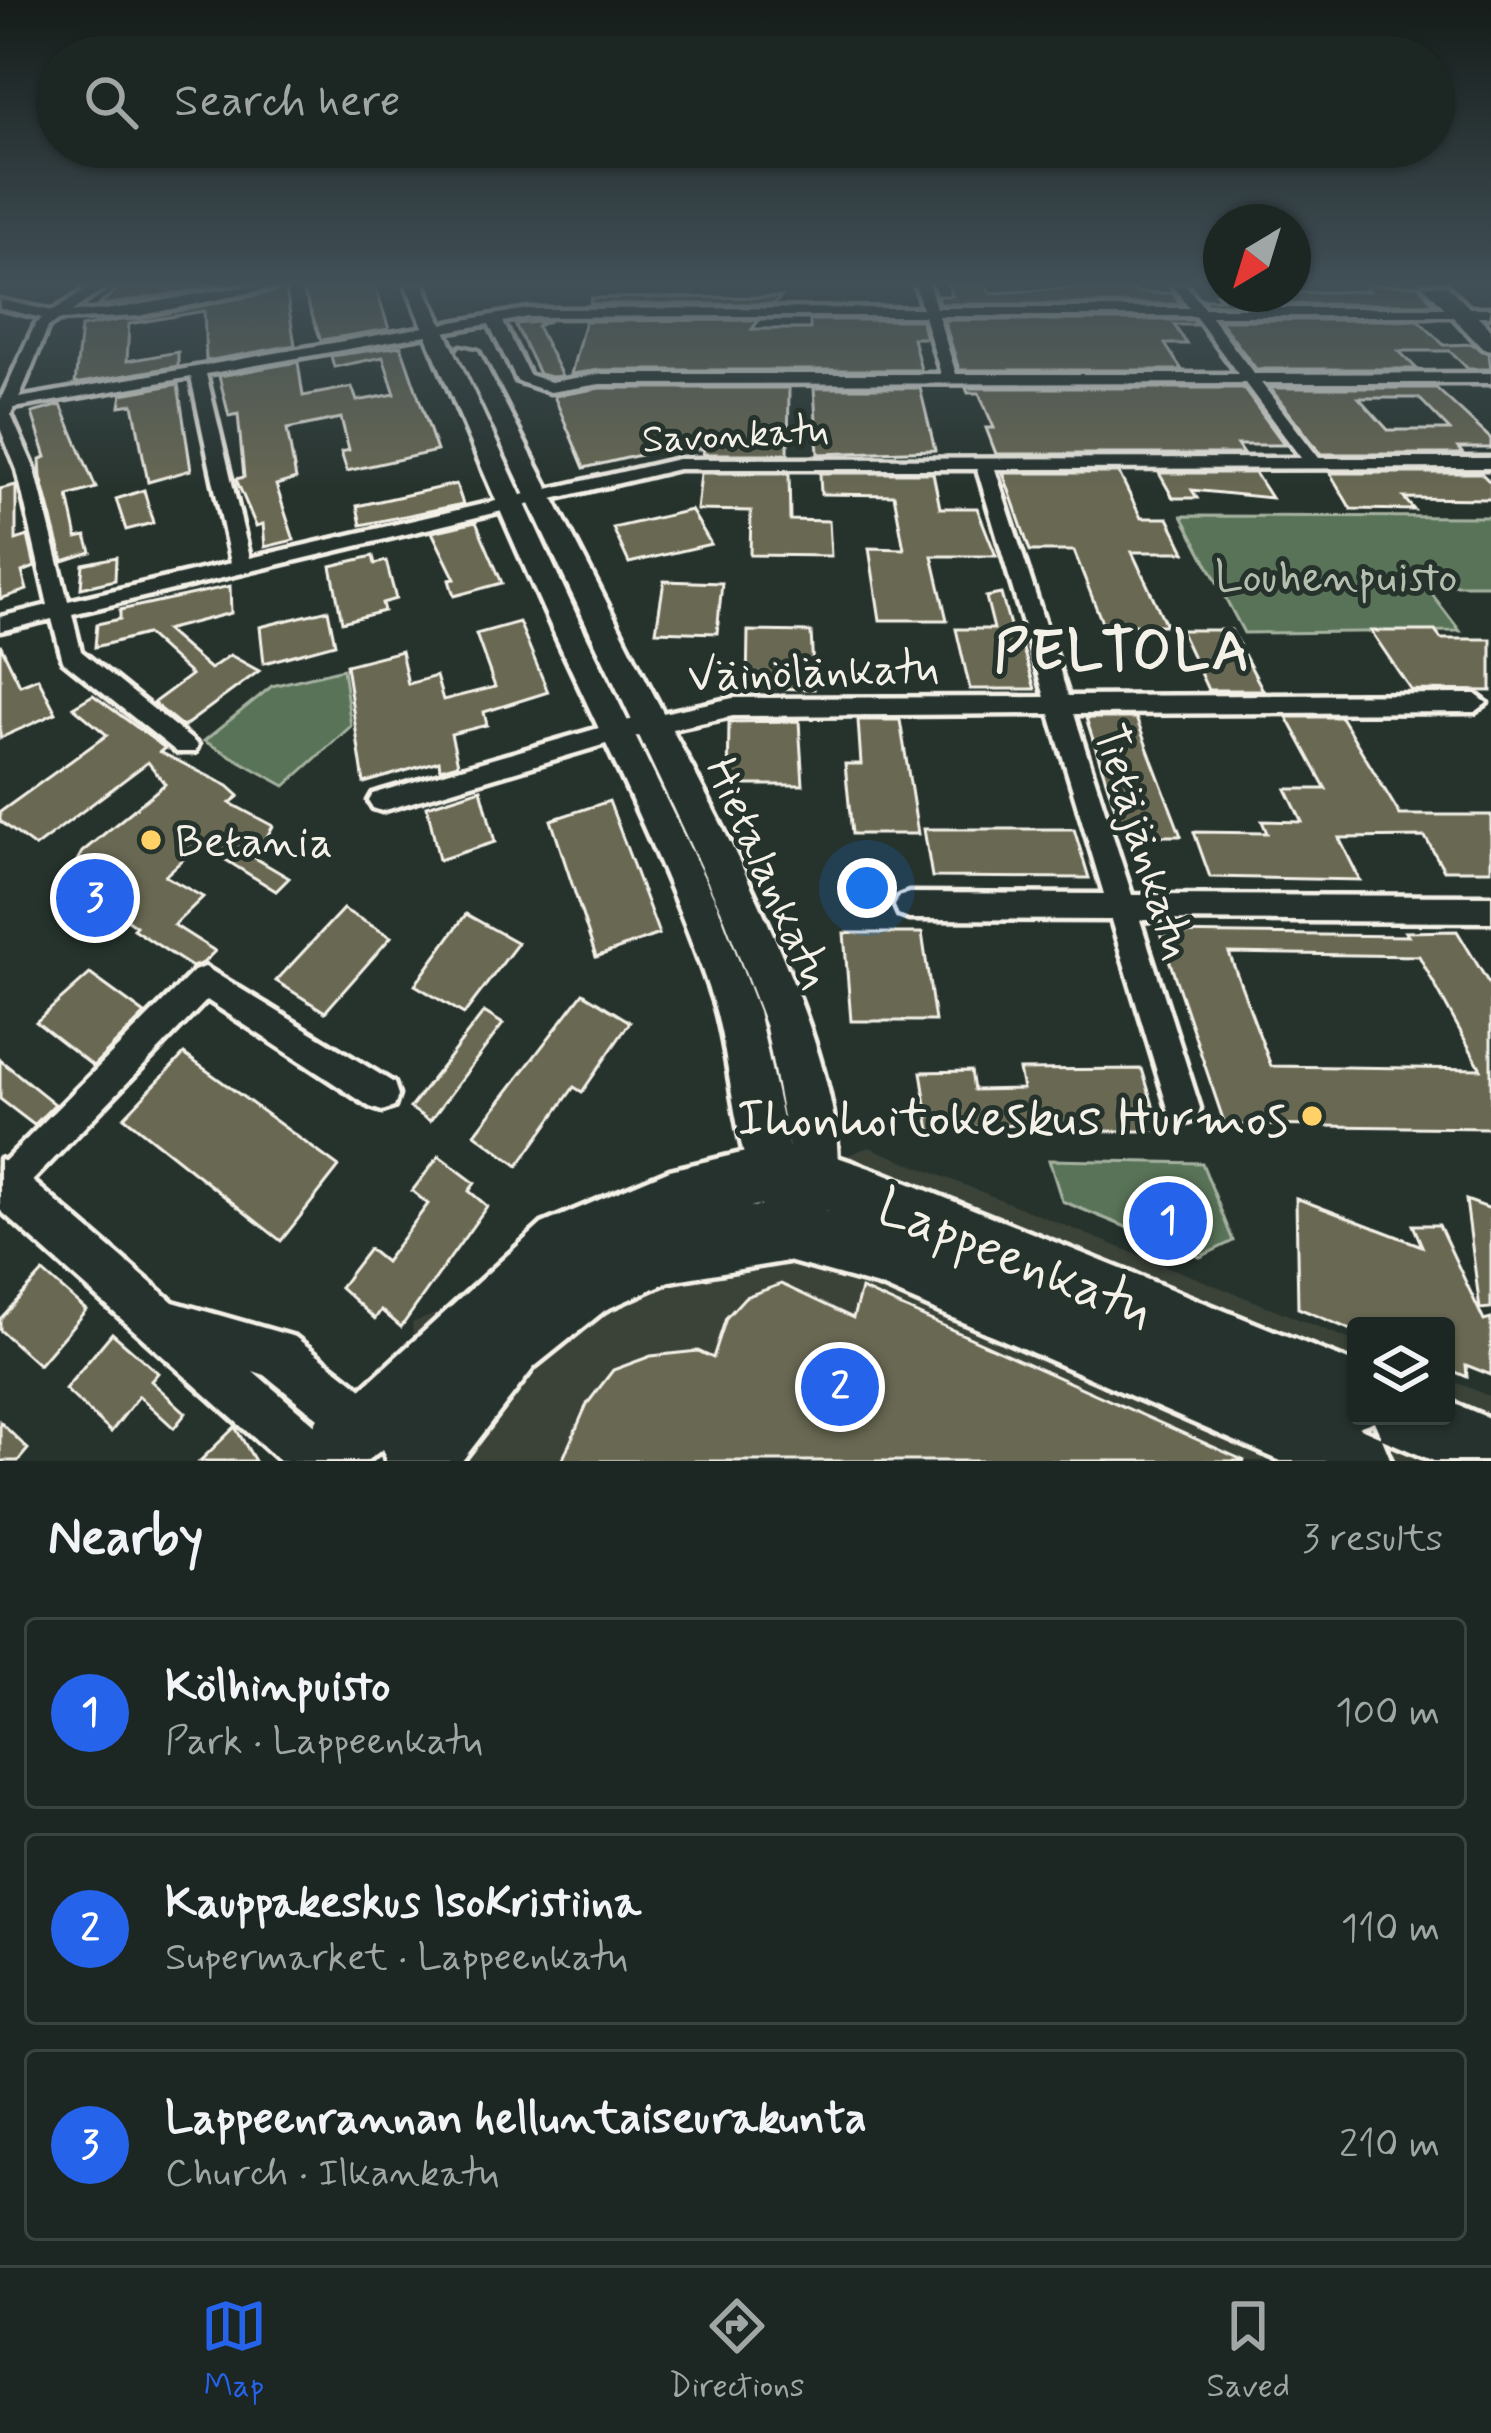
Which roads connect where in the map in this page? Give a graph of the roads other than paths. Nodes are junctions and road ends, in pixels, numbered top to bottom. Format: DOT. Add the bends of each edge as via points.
graph roads {
  1 [pos="29,353"];
  2 [pos="301,353"];
  3 [pos="455,353"];
  4 [pos="459,353"];
  5 [pos="511,353"];
  6 [pos="942,353"];
  7 [pos="1230,353"];
  8 [pos="198,372"];
  9 [pos="1491,378"];
  10 [pos="950,379"];
  11 [pos="1249,379"];
  12 [pos="4,405"];
  13 [pos="984,462"];
  14 [pos="1313,462"];
  15 [pos="1491,464"];
  16 [pos="538,495"];
  17 [pos="511,502"];
  18 [pos="242,566"];
  19 [pos="62,610"];
  20 [pos="580,617"];
  21 [pos="0,624"];
  22 [pos="1059,706"];
  23 [pos="1478,707"];
  24 [pos="634,728"];
  25 [pos="186,746"];
  26 [pos="382,801"];
  27 [pos="909,906"];
  28 [pos="1122,908"];
  29 [pos="1491,909"];
  30 [pos="382,1095"];
  31 [pos="1184,1108"];
  32 [pos="2,1183"];
  33 [pos="798,1195"];
  34 [pos="1347,1392"];
  35 [pos="1426,1425"];
  36 [pos="372,1446"];
  37 [pos="1491,1452"];
  38 [pos="1358,1461"];
  1 -- 12 [label="street"];
  2 -- 8 [label="street"];
  3 -- 17 [label="main road, Hietalankatu"];
  4 -- 16 [label="main road, Hietalankatu"];
  5 -- 10 [label="street" via="534,386"];
  6 -- 10 [label="street"];
  7 -- 11 [label="street"];
  8 -- 12 [label="street"];
  8 -- 18 [label="street"];
  9 -- 11 [label="street"];
  10 -- 11 [label="street"];
  11 -- 14 [label="street"];
  12 -- 19 [label="street"];
  13 -- 14 [label="street, Savonkatu"];
  13 -- 16 [label="street, Savonkatu" via="678,464"];
  13 -- 22 [label="street, Tietäjänkatu"];
  14 -- 15 [label="street, Savonkatu"];
  16 -- 17 [label="street, Savonkatu"];
  16 -- 20 [label="main road, Hietalankatu" via="577,575"];
  17 -- 18 [label="street, Savonkatu"];
  17 -- 20 [label="main road, Hietalankatu" via="547,584"];
  18 -- 19 [label="street, Savonkatu"];
  19 -- 21 [label="street, Savonkatu"];
  19 -- 25 [label="street" via="70,656"];
  20 -- 24 [label="main road, Hietalankatu"];
  22 -- 23 [label="street, Väinölänkatu"];
  22 -- 24 [label="street, Väinölänkatu" via="733,707"];
  22 -- 28 [label="street, Tietäjänkatu"];
  24 -- 26 [label="street, Väinölänkatu"];
  24 -- 33 [label="main road, Hietalankatu"];
  27 -- 28 [label="street"];
  28 -- 29 [label="street"];
  28 -- 31 [label="street, Tietäjänkatu"];
  30 -- 32 [label="street" via="206,981"];
  32 -- 36 [label="street" via="166,1324"];
  33 -- 34 [label="main road, Lappeenkatu" via="935,1221"];
  33 -- 36 [label="main road, Lappeenkatu" via="775,1233 669,1249 566,1296 448,1421"];
  33 -- 38 [label="main road, Lappeenkatu" via="919,1274"];
  35 -- 37 [label="main road"];
}
